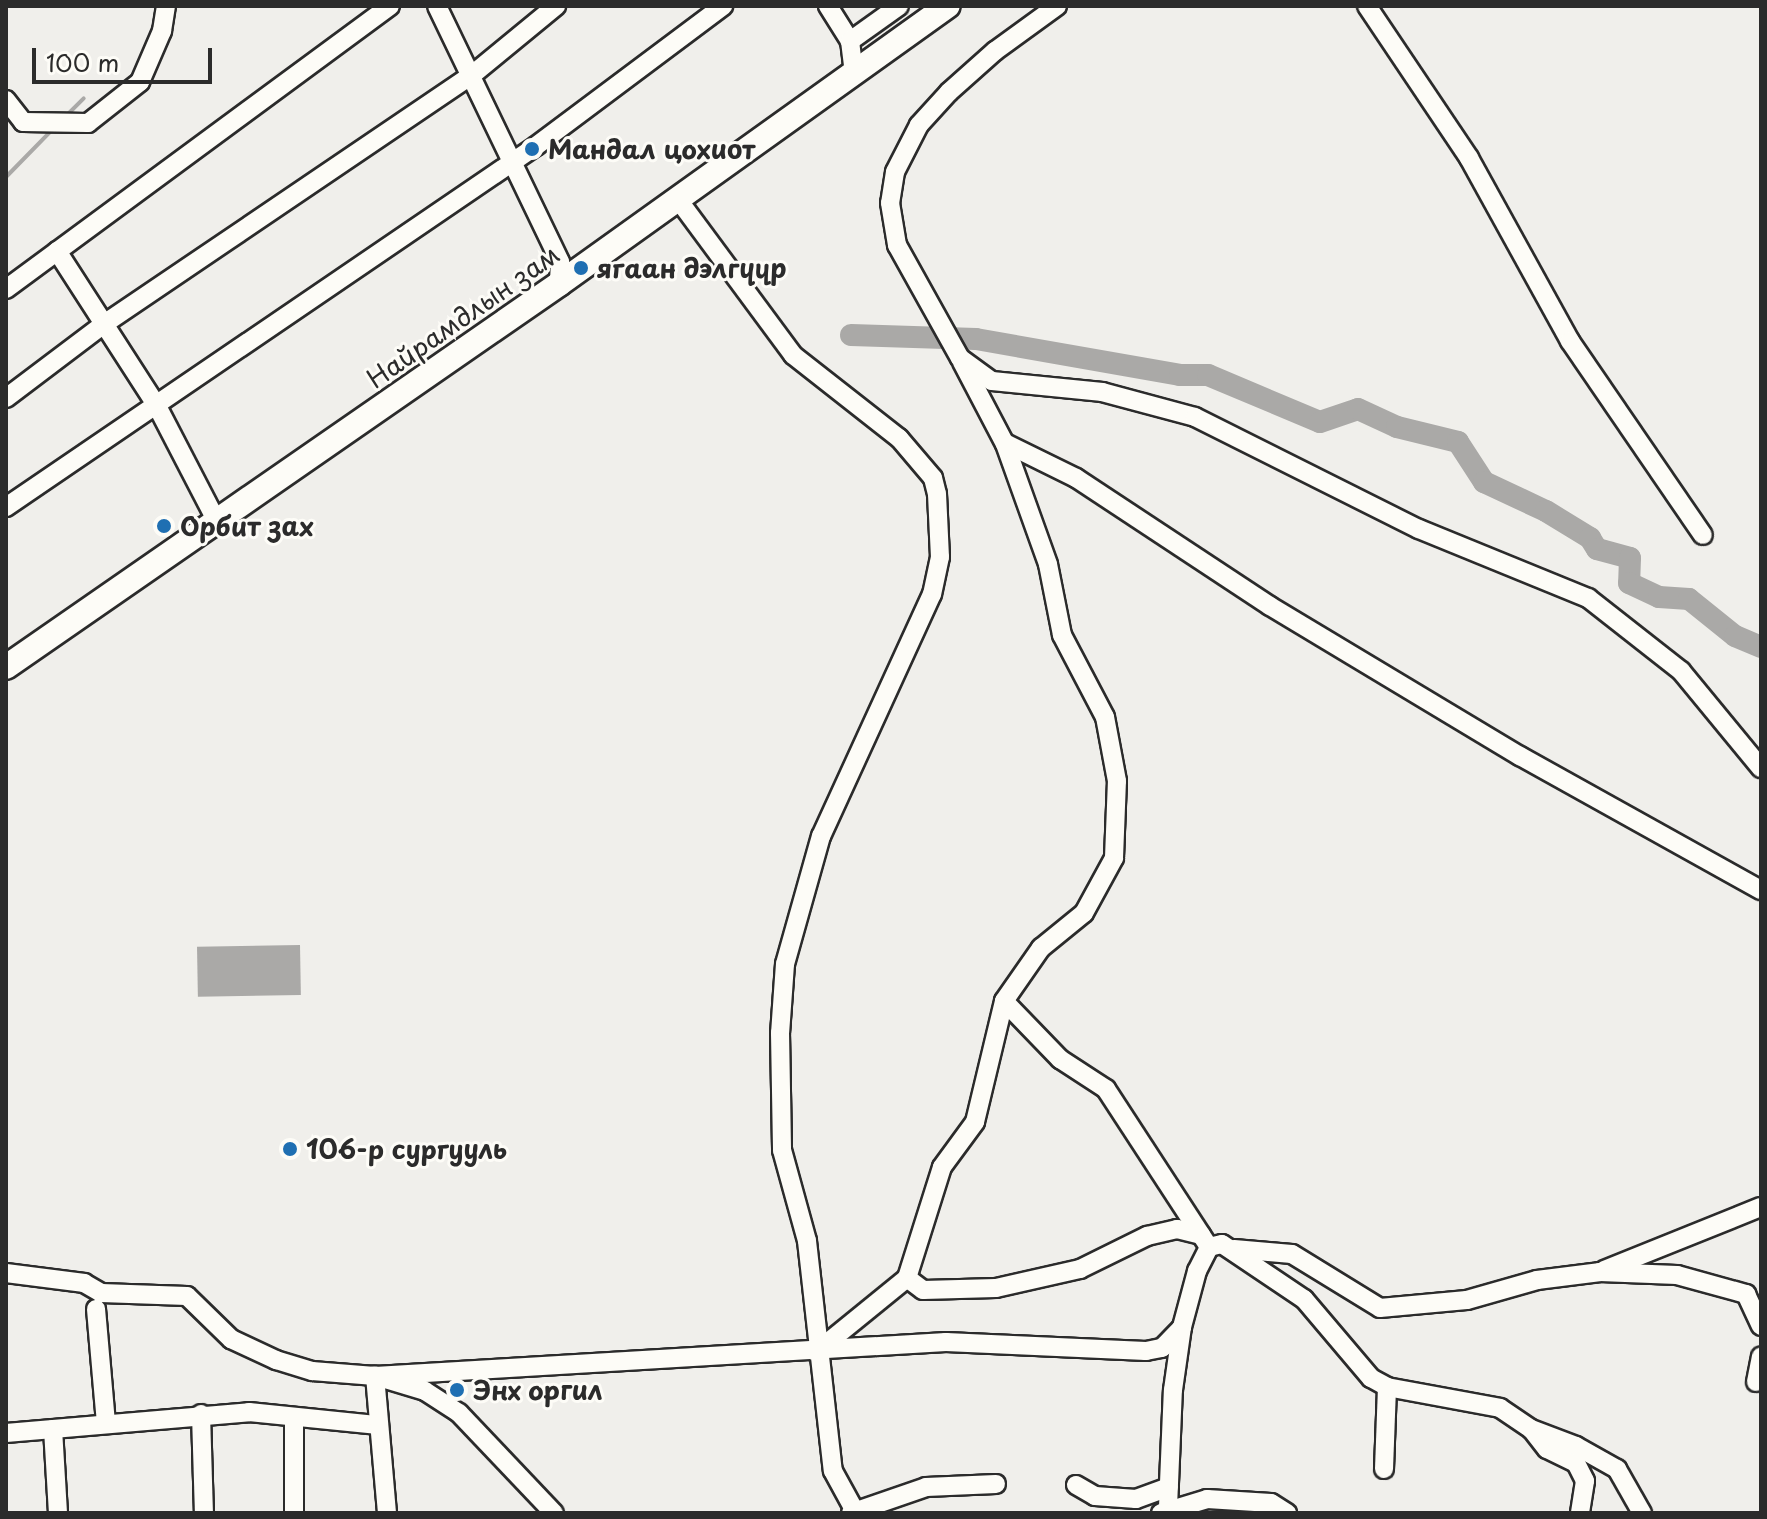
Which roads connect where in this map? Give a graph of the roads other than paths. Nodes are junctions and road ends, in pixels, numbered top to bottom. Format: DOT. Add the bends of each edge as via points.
graph roads {
  1 [pos="166,6"];
  2 [pos="390,6"];
  3 [pos="437,6"];
  4 [pos="556,6"];
  5 [pos="723,6"];
  6 [pos="828,6"];
  7 [pos="899,6"];
  8 [pos="948,6"];
  9 [pos="1057,6"];
  10 [pos="1367,6"];
  11 [pos="850,41"];
  12 [pos="854,74"];
  13 [pos="472,75"];
  14 [pos="6,100"];
  15 [pos="513,160"];
  16 [pos="677,198"];
  17 [pos="57,251"];
  18 [pos="559,284"];
  19 [pos="6,289"];
  20 [pos="104,324"];
  21 [pos="959,357"];
  22 [pos="6,398"];
  23 [pos="158,408"];
  24 [pos="1005,443"];
  25 [pos="6,507"];
  26 [pos="216,520"];
  27 [pos="1703,535"];
  28 [pos="6,667"];
  29 [pos="1761,768"];
  30 [pos="1761,890"];
  31 [pos="1004,1001"];
  32 [pos="1761,1207"];
  33 [pos="1205,1241"];
  34 [pos="1234,1249"];
  35 [pos="1600,1272"];
  36 [pos="6,1273"];
  37 [pos="907,1278"];
  38 [pos="96,1309"];
  39 [pos="1761,1326"];
  40 [pos="1182,1327"];
  41 [pos="816,1352"];
  42 [pos="1761,1356"];
  43 [pos="375,1376"];
  44 [pos="1756,1382"];
  45 [pos="1387,1387"];
  46 [pos="201,1414"];
  47 [pos="294,1417"];
  48 [pos="106,1424"];
  49 [pos="378,1425"];
  50 [pos="53,1429"];
  51 [pos="1531,1429"];
  52 [pos="6,1433"];
  53 [pos="1384,1469"];
  54 [pos="996,1484"];
  55 [pos="1076,1485"];
  56 [pos="1169,1487"];
  57 [pos="1165,1510"];
  58 [pos="58,1513"];
  59 [pos="204,1513"];
  60 [pos="294,1513"];
  61 [pos="387,1513"];
  62 [pos="554,1513"];
  63 [pos="854,1513"];
  64 [pos="1287,1513"];
  65 [pos="1580,1513"];
  66 [pos="1642,1513"];
  1 -- 14 [label="street" via="162,31 140,82 88,123 23,122"];
  2 -- 17 [label="street"];
  3 -- 13 [label="street"];
  4 -- 13 [label="street"];
  5 -- 15 [label="street"];
  6 -- 11 [label="street"];
  7 -- 11 [label="street"];
  8 -- 12 [label="main road, Найрамдлын зам"];
  9 -- 21 [label="street" via="949,92 919,125 895,172 890,203 897,245 942,317"];
  10 -- 27 [label="street" via="1469,158 1570,341"];
  11 -- 12 [label="street"];
  12 -- 16 [label="main road, Найрамдлын зам"];
  13 -- 15 [label="street"];
  13 -- 20 [label="street"];
  15 -- 18 [label="street" via="560,262"];
  15 -- 23 [label="street"];
  16 -- 18 [label="main road, Найрамдлын зам"];
  16 -- 41 [label="street" via="793,355 899,438 933,478 937,494 940,557 932,594 821,836 785,964 779,1047 782,1150 807,1241"];
  17 -- 19 [label="street"];
  17 -- 20 [label="street"];
  18 -- 26 [label="main road, Найрамдлын зам"];
  20 -- 22 [label="street"];
  20 -- 23 [label="street"];
  21 -- 24 [label="street"];
  21 -- 29 [label="street" via="992,381 1102,392 1195,417 1419,529 1588,598 1681,671"];
  23 -- 25 [label="street"];
  23 -- 26 [label="street"];
  24 -- 30 [label="street" via="1076,478 1270,606 1520,756"];
  24 -- 31 [label="street" via="1048,564 1062,635 1105,717 1117,809 1114,858 1084,913 1041,948"];
  26 -- 28 [label="main road, Найрамдлын зам"];
  31 -- 33 [label="street" via="1060,1059 1106,1089"];
  31 -- 37 [label="street" via="975,1122 942,1167"];
  32 -- 35 [label="street"];
  33 -- 34 [label="street"];
  33 -- 37 [label="street" via="1177,1229 1162,1232 1080,1269 996,1288 923,1290"];
  33 -- 40 [label="street"];
  34 -- 35 [label="street" via="1292,1254 1359,1300 1380,1308 1467,1300 1537,1280"];
  34 -- 45 [label="street" via="1304,1299 1371,1378"];
  35 -- 39 [label="street" via="1677,1275 1728,1288 1753,1301"];
  36 -- 43 [label="street" via="84,1283 101,1293 187,1296 231,1339 276,1360 312,1371"];
  37 -- 41 [label="street"];
  38 -- 48 [label="street"];
  40 -- 41 [label="street" via="1162,1348 1146,1351 946,1342"];
  40 -- 56 [label="street"];
  41 -- 43 [label="street"];
  41 -- 63 [label="street" via="833,1471"];
  42 -- 44 [label="street"];
  43 -- 49 [label="street"];
  43 -- 62 [label="street" via="425,1391 459,1413"];
  45 -- 51 [label="street" via="1500,1408"];
  45 -- 53 [label="street"];
  46 -- 47 [label="street"];
  46 -- 48 [label="street"];
  46 -- 59 [label="street"];
  47 -- 49 [label="street"];
  47 -- 60 [label="street"];
  48 -- 50 [label="street"];
  49 -- 61 [label="street"];
  50 -- 52 [label="street"];
  50 -- 58 [label="street"];
  51 -- 65 [label="street" via="1547,1449 1576,1463 1585,1481"];
  51 -- 66 [label="street" via="1617,1469"];
  54 -- 63 [label="street" via="926,1487"];
  55 -- 56 [label="street" via="1095,1496 1136,1499"];
  56 -- 57 [label="street"];
  57 -- 64 [label="street" via="1207,1499 1271,1503"];
}
